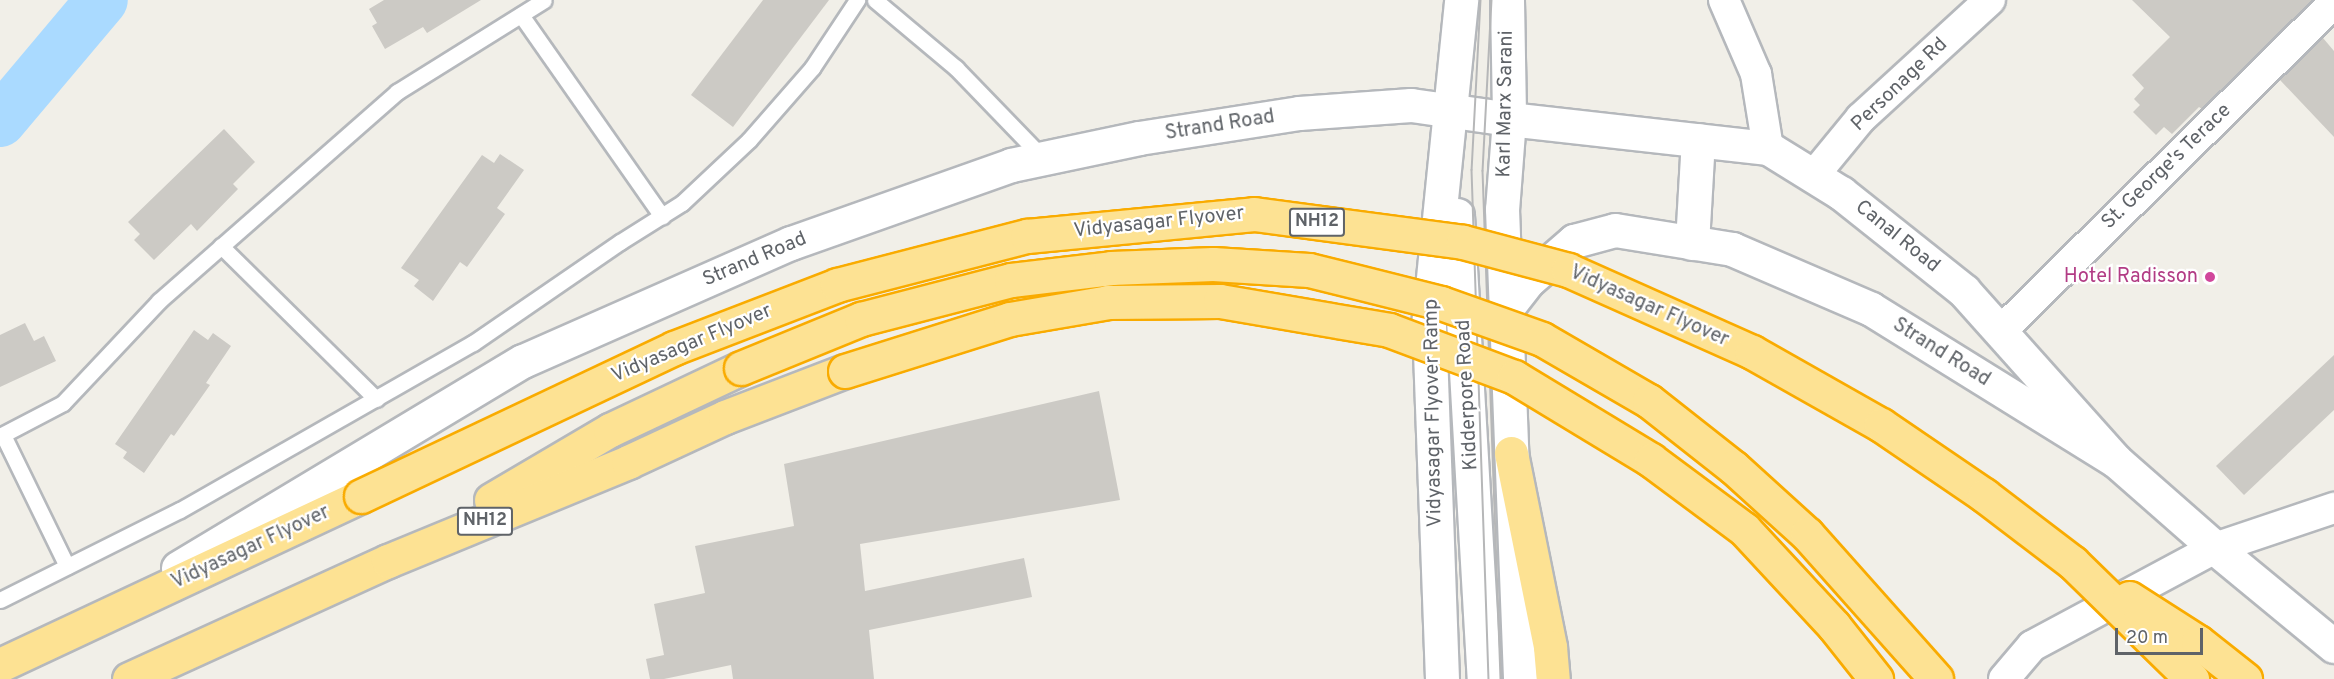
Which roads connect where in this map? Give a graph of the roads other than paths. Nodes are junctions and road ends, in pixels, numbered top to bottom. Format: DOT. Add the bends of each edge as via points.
graph roads {
  1 [pos="544,0"];
  2 [pos="857,0"];
  3 [pos="875,0"];
  4 [pos="1461,0"];
  5 [pos="1507,0"];
  6 [pos="1724,0"];
  7 [pos="1990,0"];
  8 [pos="2334,3"];
  9 [pos="521,15"];
  10 [pos="1450,111"];
  11 [pos="1509,120"];
  12 [pos="1698,140"];
  13 [pos="1768,148"];
  14 [pos="1044,158"];
  15 [pos="1815,174"];
  16 [pos="1502,209"];
  17 [pos="662,216"];
  18 [pos="1692,243"];
  19 [pos="221,246"];
  20 [pos="1506,309"];
  21 [pos="2000,332"];
  22 [pos="376,399"];
  23 [pos="2,435"];
  24 [pos="1512,453"];
  25 [pos="2115,460"];
  26 [pos="2334,508"];
  27 [pos="2215,548"];
  28 [pos="388,561"];
  29 [pos="2072,562"];
  30 [pos="67,566"];
  31 [pos="0,600"];
  32 [pos="74,631"];
  33 [pos="2334,646"];
  34 [pos="0,665"];
  35 [pos="129,679"];
  36 [pos="1442,679"];
  37 [pos="1484,679"];
  38 [pos="1521,679"];
  39 [pos="1553,679"];
  40 [pos="1876,679"];
  41 [pos="1936,679"];
  42 [pos="2004,679"];
  43 [pos="2192,679"];
  44 [pos="2245,679"];
  1 -- 9 [label="lane"];
  2 -- 17 [label="lane" via="812,68 749,140 682,203"];
  3 -- 14 [label="lane" via="956,68"];
  4 -- 10 [label="main road"];
  5 -- 11 [label="main road, Karl Marx Sarani"];
  6 -- 13 [label="street" via="1755,74"];
  7 -- 15 [label="street, Personage Rd" via="1861,118"];
  8 -- 21 [label="street, St. George's Terace"];
  9 -- 17 [label="lane"];
  9 -- 19 [label="lane" via="397,92"];
  10 -- 11 [label="main road, Strand Road"];
  10 -- 14 [label="main road, Strand Road" via="1411,105 1299,113 1139,138"];
  10 -- 36 [label="main road, Vidyasagar Flyover Ramp" via="1429,317"];
  10 -- 37 [label="main road, Kidderpore Road"];
  11 -- 12 [label="main road, Strand Road"];
  11 -- 16 [label="main road, Karl Marx Sarani"];
  12 -- 13 [label="main road, Strand Road"];
  12 -- 18 [label="main road"];
  13 -- 15 [label="main road, Canal Road"];
  14 -- 32 [label="main road, Strand Road" via="1011,165 791,243 523,361"];
  15 -- 21 [label="main road, Canal Road" via="1964,291"];
  16 -- 20 [label="main road, Kidderpore Road"];
  17 -- 22 [label="lane" via="473,343"];
  18 -- 20 [label="main road, Strand Road" via="1615,230 1574,241 1529,280"];
  18 -- 25 [label="main road, Strand Road" via="1732,249 1870,309"];
  19 -- 22 [label="lane"];
  19 -- 23 [label="lane" via="159,301 63,403"];
  20 -- 24 [label="main road, Kidderpore Road"];
  21 -- 25 [label="main road, Canal Road"];
  22 -- 30 [label="lane" via="180,510"];
  23 -- 30 [label="lane"];
  24 -- 38 [label="main road, Kidderpore Road"];
  24 -- 39 [label="highway"];
  25 -- 27 [label="main road, Strand Road"];
  26 -- 27 [label="street"];
  27 -- 33 [label="main road, Strand Road"];
  27 -- 42 [label="street" via="2032,646"];
  28 -- 35 [label="highway, NH12"];
  28 -- 40 [label="highway, NH12, bridge" via="628,462 725,417 845,371 1010,319 1108,302 1220,301 1389,330 1514,377 1652,460 1744,529 1834,626"];
  28 -- 41 [label="highway, bridge" via="610,430 741,368 861,319 1011,280 1111,268 1213,264 1309,270 1441,303 1542,339 1649,401 1733,467 1807,534"];
  29 -- 32 [label="highway, Vidyasagar Flyover / NH12, bridge" via="1881,424 1752,352 1568,270 1463,242 1254,214 1027,236 837,285 674,348"];
  29 -- 43 [label="highway, Vidyasagar Flyover / NH12, bridge"];
  29 -- 44 [label="highway, bridge" via="2198,642"];
  30 -- 31 [label="lane"];
  32 -- 34 [label="highway, NH12"];
}
